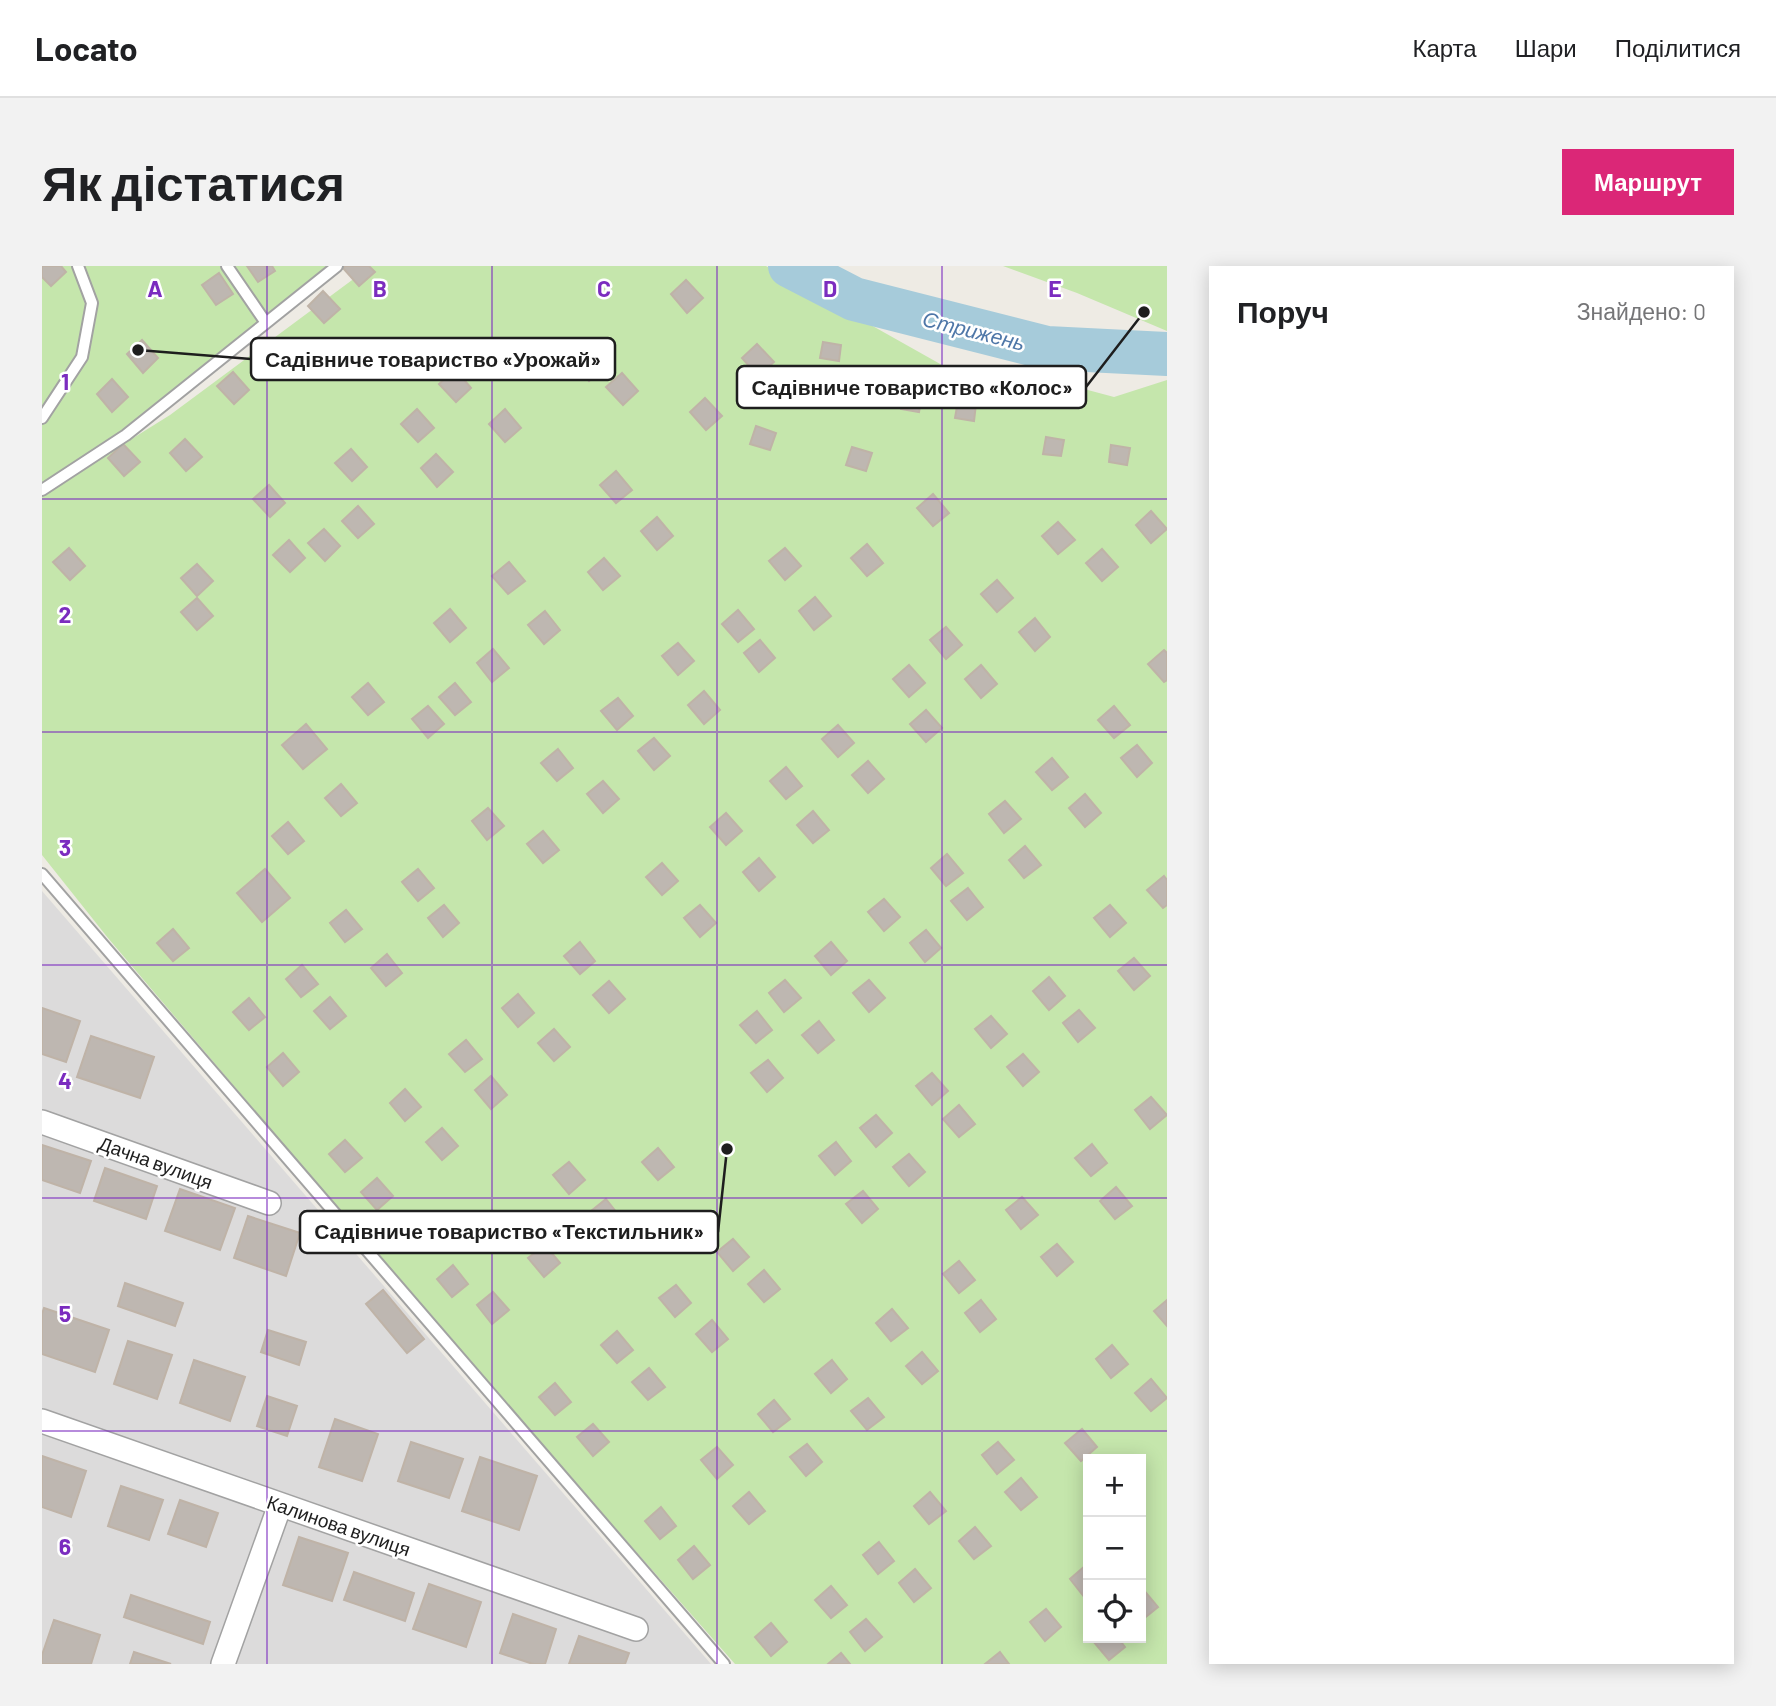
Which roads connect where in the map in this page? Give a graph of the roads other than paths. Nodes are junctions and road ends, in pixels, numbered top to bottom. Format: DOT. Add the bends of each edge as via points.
graph roads {
  1 [pos="78,266"];
  2 [pos="227,266"];
  3 [pos="337,266"];
  4 [pos="266,323"];
  5 [pos="42,418"];
  6 [pos="42,490"];
  7 [pos="42,874"];
  8 [pos="42,1122"];
  9 [pos="269,1203"];
  10 [pos="42,1421"];
  11 [pos="280,1505"];
  12 [pos="636,1629"];
  13 [pos="223,1664"];
  14 [pos="724,1664"];
  1 -- 5 [label="lane" via="92,303 82,357"];
  2 -- 4 [label="lane"];
  3 -- 4 [label="lane"];
  4 -- 6 [label="lane" via="126,435"];
  7 -- 14 [label="lane"];
  8 -- 9 [label="street, Дачна вулиця"];
  10 -- 11 [label="street, Калинова вулиця"];
  11 -- 12 [label="street, Калинова вулиця"];
  11 -- 13 [label="street"];
}
